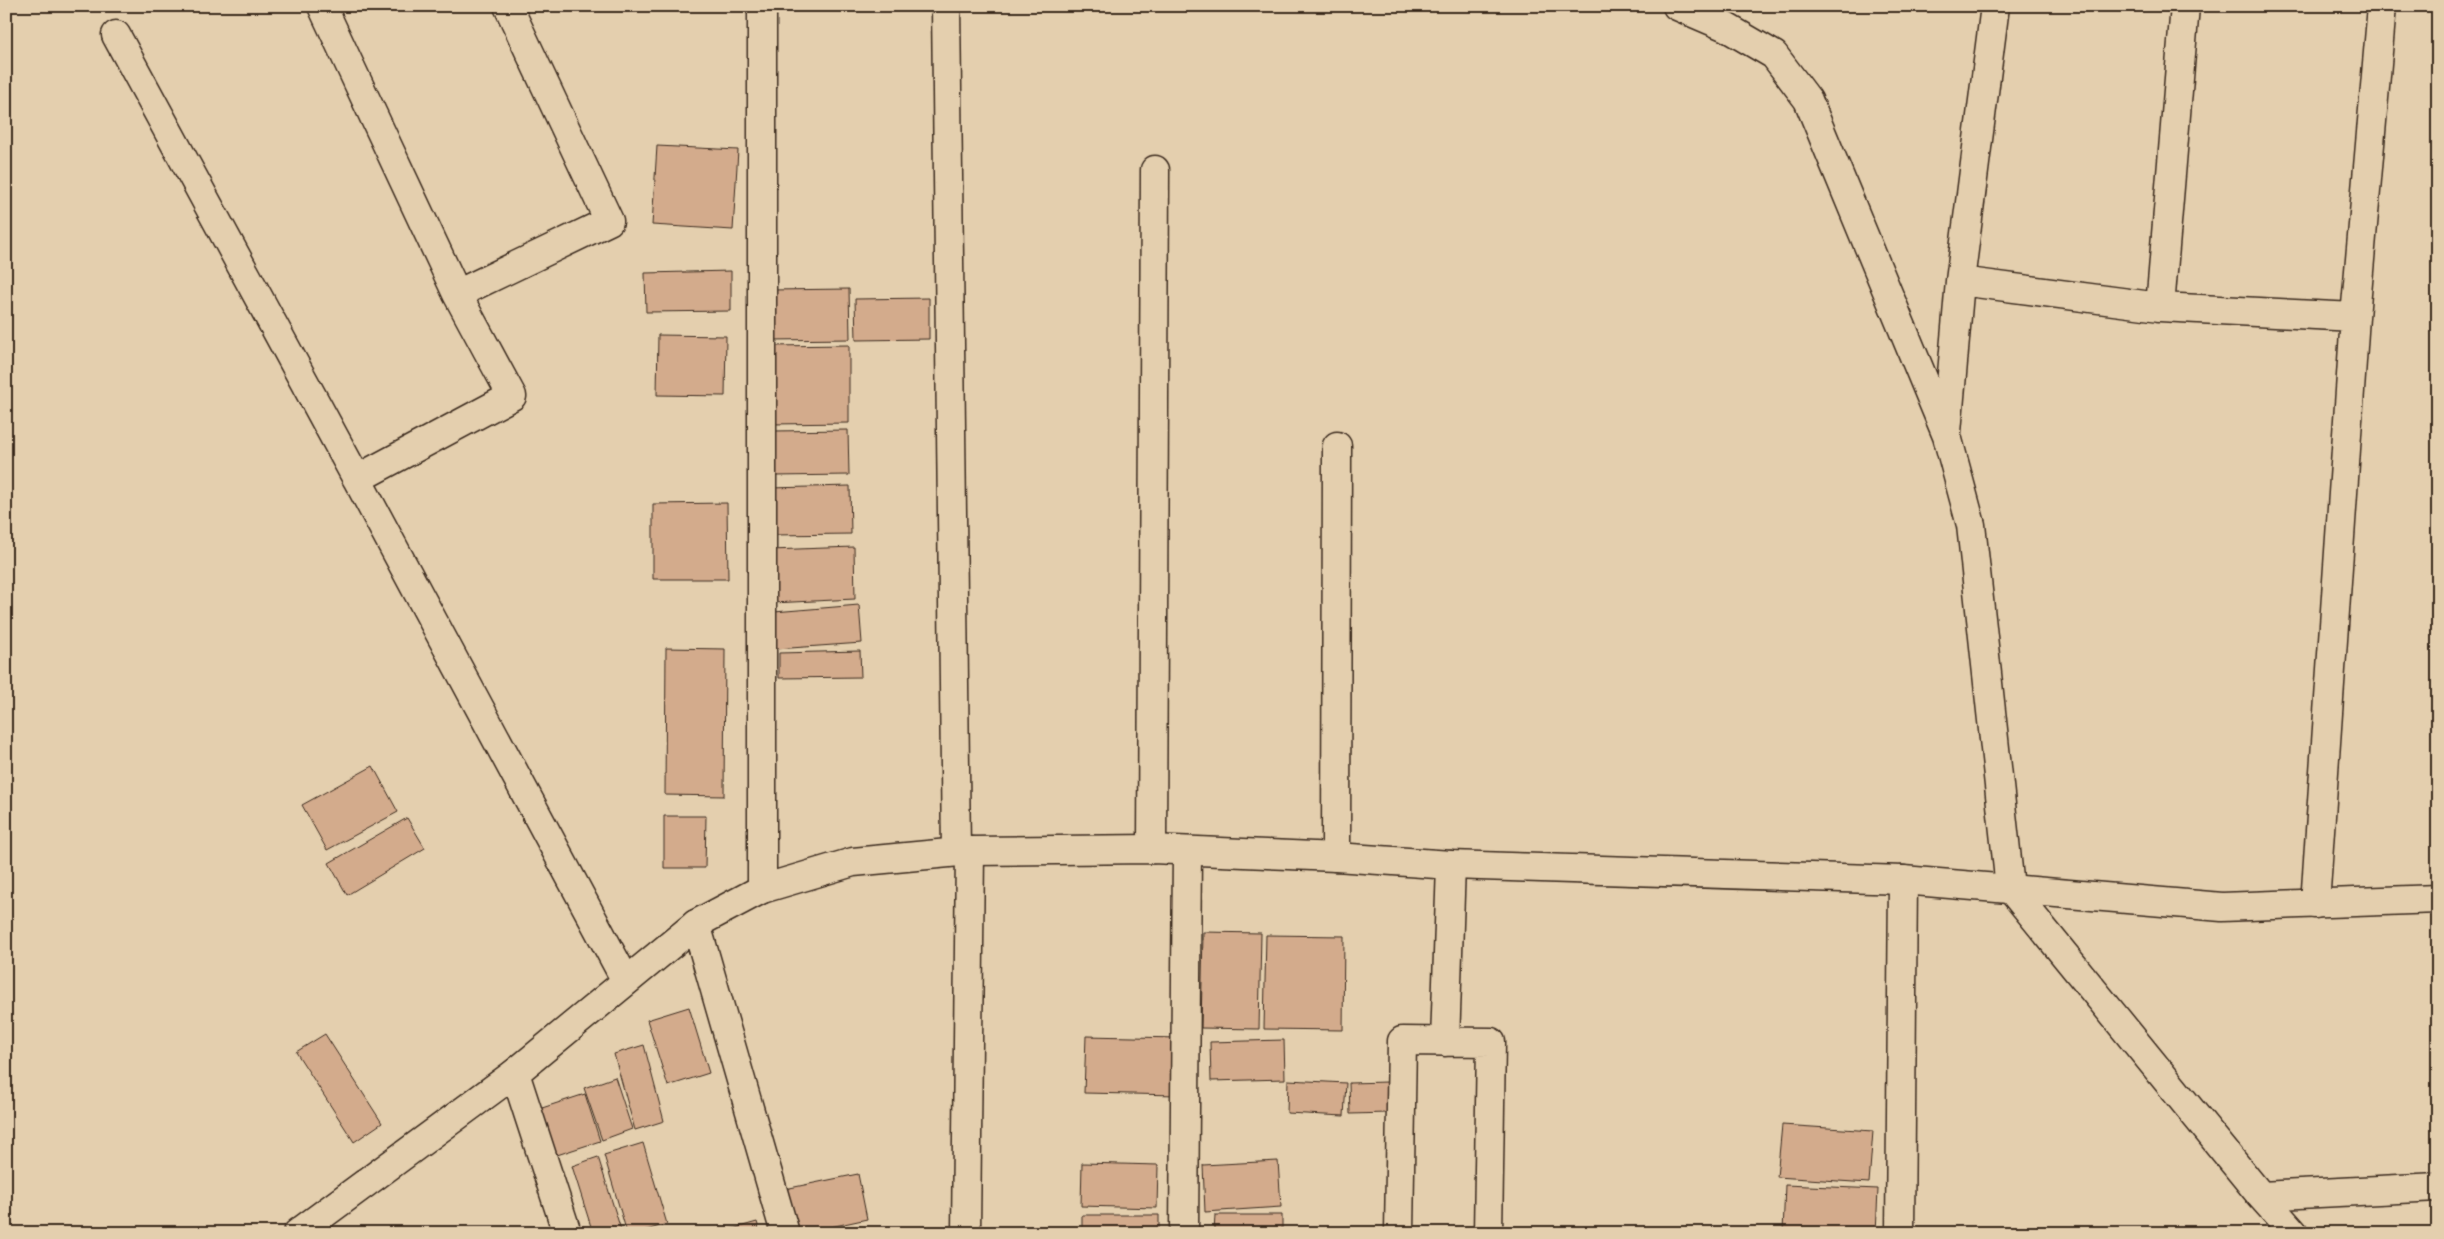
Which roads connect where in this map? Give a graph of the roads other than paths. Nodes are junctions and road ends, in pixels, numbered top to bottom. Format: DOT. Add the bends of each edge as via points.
graph roads {
  1 [pos="322,6"];
  2 [pos="762,6"];
  3 [pos="946,6"];
  4 [pos="1677,6"];
  5 [pos="1995,6"];
  6 [pos="2186,6"];
  7 [pos="2382,6"];
  8 [pos="511,7"];
  9 [pos="116,35"];
  10 [pos="1155,170"];
  11 [pos="1960,282"];
  12 [pos="457,294"];
  13 [pos="2160,307"];
  14 [pos="2355,317"];
  15 [pos="1947,436"];
  16 [pos="1337,446"];
  17 [pos="357,479"];
  18 [pos="1152,849"];
  19 [pos="963,851"];
  20 [pos="1187,852"];
  21 [pos="1336,857"];
  22 [pos="1451,865"];
  23 [pos="1903,880"];
  24 [pos="2010,888"];
  25 [pos="762,889"];
  26 [pos="2438,899"];
  27 [pos="2315,904"];
  28 [pos="696,924"];
  29 [pos="626,980"];
  30 [pos="1445,1042"];
  31 [pos="515,1073"];
  32 [pos="2438,1187"];
  33 [pos="2261,1196"];
  34 [pos="298,1233"];
  35 [pos="567,1233"];
  36 [pos="785,1233"];
  37 [pos="966,1233"];
  38 [pos="1184,1233"];
  39 [pos="1399,1233"];
  40 [pos="1488,1233"];
  41 [pos="1900,1233"];
  42 [pos="2294,1233"];
  1 -- 12 [label="street"];
  2 -- 25 [label="street"];
  3 -- 19 [label="street"];
  4 -- 15 [label="street" via="1726,27 1774,55 1808,100"];
  5 -- 11 [label="street"];
  6 -- 13 [label="street"];
  7 -- 14 [label="street"];
  8 -- 12 [label="street" via="609,221"];
  9 -- 17 [label="street"];
  10 -- 18 [label="street"];
  11 -- 13 [label="street"];
  11 -- 15 [label="street"];
  12 -- 17 [label="street" via="512,396"];
  13 -- 14 [label="street"];
  14 -- 27 [label="street"];
  15 -- 24 [label="street" via="1971,525"];
  16 -- 21 [label="street"];
  17 -- 29 [label="street"];
  18 -- 19 [label="street"];
  18 -- 20 [label="street"];
  19 -- 25 [label="street" via="852,862"];
  19 -- 37 [label="street"];
  20 -- 21 [label="street"];
  20 -- 38 [label="street"];
  21 -- 22 [label="street"];
  22 -- 23 [label="street"];
  22 -- 30 [label="street"];
  23 -- 24 [label="street"];
  23 -- 41 [label="street"];
  24 -- 27 [label="street" via="2222,907"];
  24 -- 33 [label="street"];
  25 -- 28 [label="street"];
  26 -- 27 [label="street"];
  28 -- 29 [label="street"];
  28 -- 36 [label="street"];
  29 -- 31 [label="street"];
  30 -- 39 [label="street" via="1402,1041"];
  30 -- 40 [label="street" via="1492,1042"];
  31 -- 34 [label="street"];
  31 -- 35 [label="street"];
  32 -- 33 [label="street"];
  33 -- 42 [label="street"];
}
